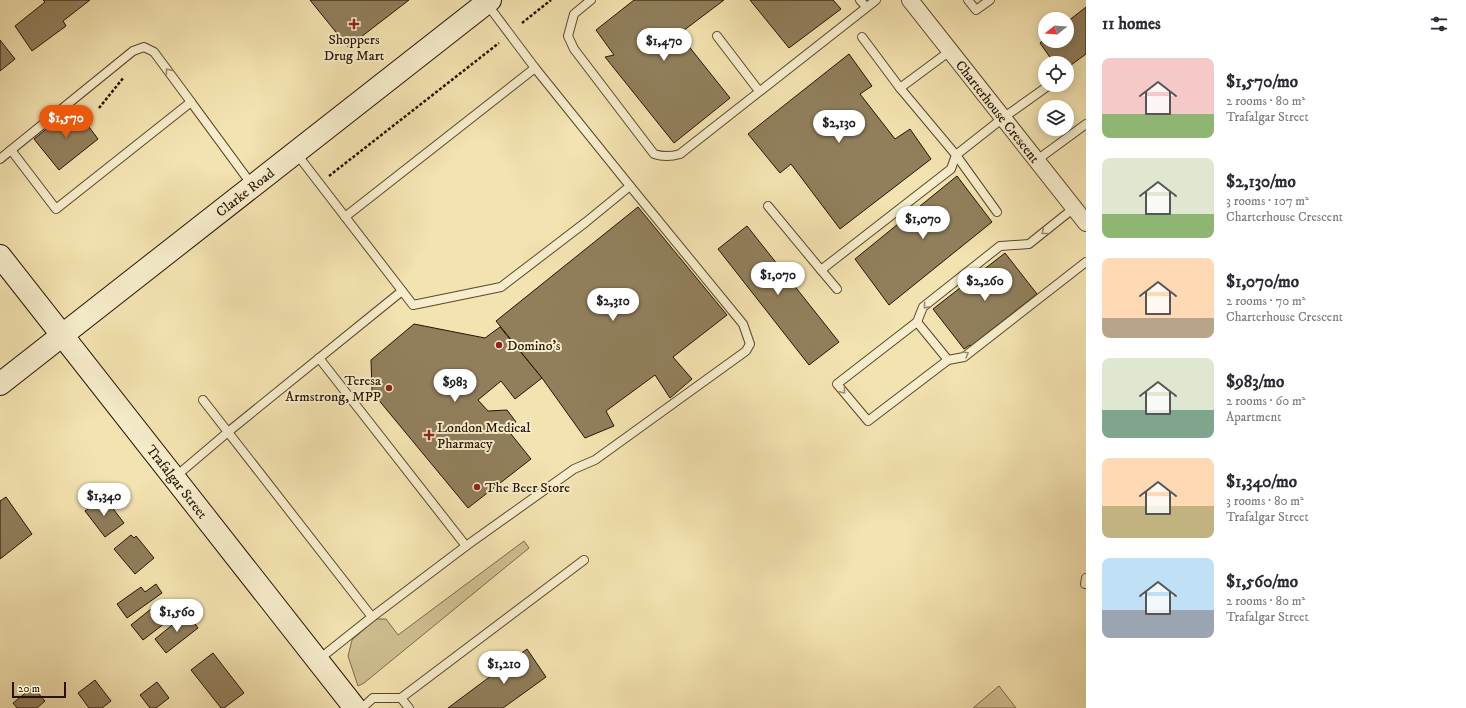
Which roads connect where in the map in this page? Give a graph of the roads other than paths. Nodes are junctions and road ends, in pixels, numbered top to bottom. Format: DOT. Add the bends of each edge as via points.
graph roads {
  1 [pos="591,0"];
  2 [pos="860,0"];
  3 [pos="876,0"];
  4 [pos="910,0"];
  5 [pos="968,0"];
  6 [pos="990,0"];
  7 [pos="488,2"];
  8 [pos="866,7"];
  9 [pos="717,36"];
  10 [pos="862,37"];
  11 [pos="950,51"];
  12 [pos="535,68"];
  13 [pos="900,88"];
  14 [pos="759,92"];
  15 [pos="1040,92"];
  16 [pos="191,102"];
  17 [pos="1003,118"];
  18 [pos="1086,124"];
  19 [pos="10,150"];
  20 [pos="295,152"];
  21 [pos="956,155"];
  22 [pos="0,159"];
  23 [pos="1037,160"];
  24 [pos="252,185"];
  25 [pos="630,186"];
  26 [pos="768,206"];
  27 [pos="1074,208"];
  28 [pos="997,212"];
  29 [pos="345,217"];
  30 [pos="1086,223"];
  31 [pos="0,256"];
  32 [pos="1086,262"];
  33 [pos="821,270"];
  34 [pos="837,289"];
  35 [pos="402,291"];
  36 [pos="917,322"];
  37 [pos="62,335"];
  38 [pos="319,358"];
  39 [pos="948,360"];
  40 [pos="0,384"];
  41 [pos="203,400"];
  42 [pos="228,432"];
  43 [pos="174,477"];
  44 [pos="466,546"];
  45 [pos="584,560"];
  46 [pos="372,617"];
  47 [pos="318,660"];
  48 [pos="401,698"];
  49 [pos="355,708"];
  50 [pos="362,708"];
  51 [pos="409,708"];
  1 -- 14 [label="lane" via="574,14 568,36 574,49 654,154 663,157 680,154"];
  2 -- 8 [label="lane"];
  3 -- 8 [label="lane"];
  4 -- 11 [label="street, Charterhouse Crescent"];
  5 -- 6 [label="lane" via="976,10"];
  7 -- 12 [label="lane"];
  7 -- 20 [label="main road, Clarke Road"];
  8 -- 14 [label="lane"];
  9 -- 14 [label="lane"];
  10 -- 13 [label="lane"];
  11 -- 13 [label="lane"];
  11 -- 17 [label="street, Charterhouse Crescent"];
  12 -- 25 [label="lane"];
  12 -- 29 [label="lane"];
  13 -- 21 [label="lane"];
  15 -- 17 [label="lane"];
  16 -- 19 [label="lane, one-way" via="154,52 144,47 133,51"];
  16 -- 19 [label="lane" via="56,209"];
  16 -- 24 [label="lane"];
  17 -- 21 [label="lane"];
  17 -- 23 [label="street, Charterhouse Crescent"];
  18 -- 23 [label="lane"];
  19 -- 22 [label="lane"];
  20 -- 24 [label="main road, Clarke Road"];
  20 -- 29 [label="lane"];
  21 -- 28 [label="lane"];
  21 -- 33 [label="lane" via="951,170"];
  23 -- 27 [label="street, Charterhouse Crescent"];
  24 -- 37 [label="main road, Clarke Road"];
  25 -- 35 [label="lane" via="501,287 412,306"];
  25 -- 44 [label="lane" via="743,324 750,344 746,352 595,460 574,469"];
  26 -- 33 [label="lane"];
  27 -- 30 [label="street, Charterhouse Crescent"];
  27 -- 36 [label="lane, one-way" via="1029,244 1000,246 923,306"];
  29 -- 35 [label="lane"];
  31 -- 37 [label="main road, Trafalgar Street"];
  39 -- 32 [label="lane, one-way" via="964,357"];
  33 -- 34 [label="lane"];
  35 -- 38 [label="lane"];
  36 -- 39 [label="lane"];
  36 -- 39 [label="lane, one-way" via="837,384 868,421"];
  37 -- 40 [label="main road, Clarke Road"];
  37 -- 43 [label="main road, Trafalgar Street"];
  38 -- 42 [label="lane"];
  38 -- 44 [label="lane"];
  41 -- 42 [label="lane"];
  42 -- 43 [label="lane"];
  42 -- 46 [label="lane"];
  43 -- 47 [label="main road, Trafalgar Street"];
  44 -- 46 [label="lane"];
  45 -- 48 [label="lane"];
  46 -- 47 [label="lane"];
  47 -- 49 [label="main road, Trafalgar Street"];
  48 -- 50 [label="lane" via="373,698"];
  48 -- 51 [label="lane"];
}
